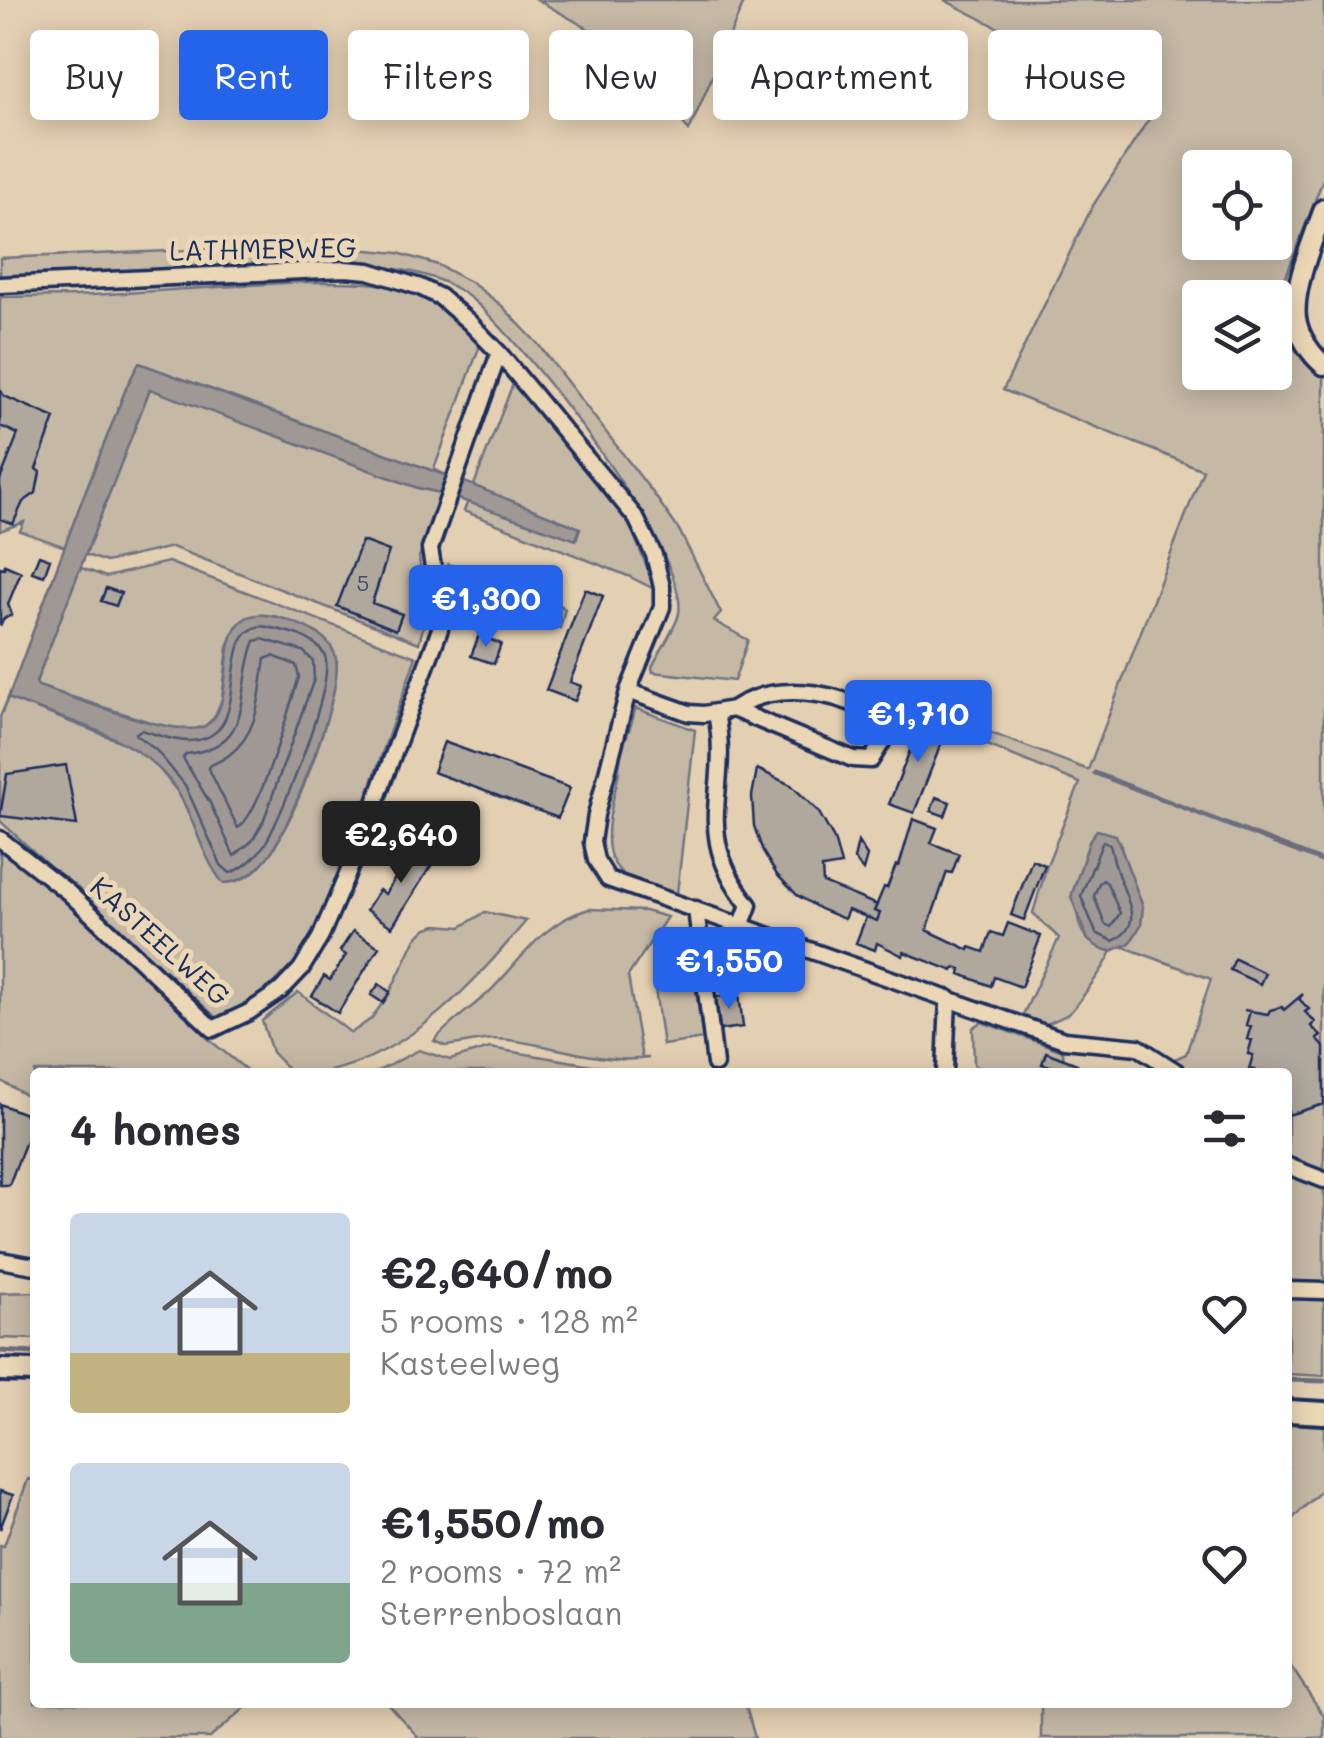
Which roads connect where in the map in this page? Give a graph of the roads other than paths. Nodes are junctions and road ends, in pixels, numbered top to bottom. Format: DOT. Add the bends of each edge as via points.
graph roads {
  1 [pos="1324,209"];
  2 [pos="0,285"];
  3 [pos="500,354"];
  4 [pos="1324,366"];
  5 [pos="628,691"];
  6 [pos="734,708"];
  7 [pos="716,713"];
  8 [pos="0,838"];
  9 [pos="696,909"];
  10 [pos="742,924"];
  11 [pos="948,998"];
  12 [pos="715,1064"];
  13 [pos="946,1068"];
  14 [pos="1170,1068"];
  15 [pos="1292,1168"];
  16 [pos="1324,1180"];
  17 [pos="0,1260"];
  18 [pos="30,1265"];
  19 [pos="1292,1290"];
  20 [pos="1324,1291"];
  21 [pos="0,1370"];
  22 [pos="30,1371"];
  23 [pos="1292,1411"];
  24 [pos="1324,1412"];
  1 -- 4 [label="street" via="1296,319"];
  2 -- 3 [label="street, LATHMERWEG" via="369,272 440,298"];
  3 -- 5 [label="street, LATHMERWEG" via="636,518 654,556 662,607"];
  3 -- 8 [label="street, KASTEELWEG" via="430,549 440,616 432,650 339,898 301,969 281,990 213,1029 69,893"];
  5 -- 7 [label="street" via="689,713"];
  5 -- 9 [label="street, LATHMERWEG" via="596,816 596,860 608,879"];
  6 -- 6 [label="street" via="853,759 871,760 884,740 876,714 813,693 769,693"];
  6 -- 7 [label="street"];
  7 -- 10 [label="street" via="722,744 716,846 749,905"];
  9 -- 10 [label="street"];
  9 -- 12 [label="street"];
  10 -- 11 [label="street"];
  11 -- 13 [label="street"];
  11 -- 14 [label="street" via="1064,1040 1138,1047"];
  15 -- 16 [label="street"];
  17 -- 18 [label="street"];
  19 -- 20 [label="street"];
  21 -- 22 [label="main road"];
  23 -- 24 [label="main road"];
}
